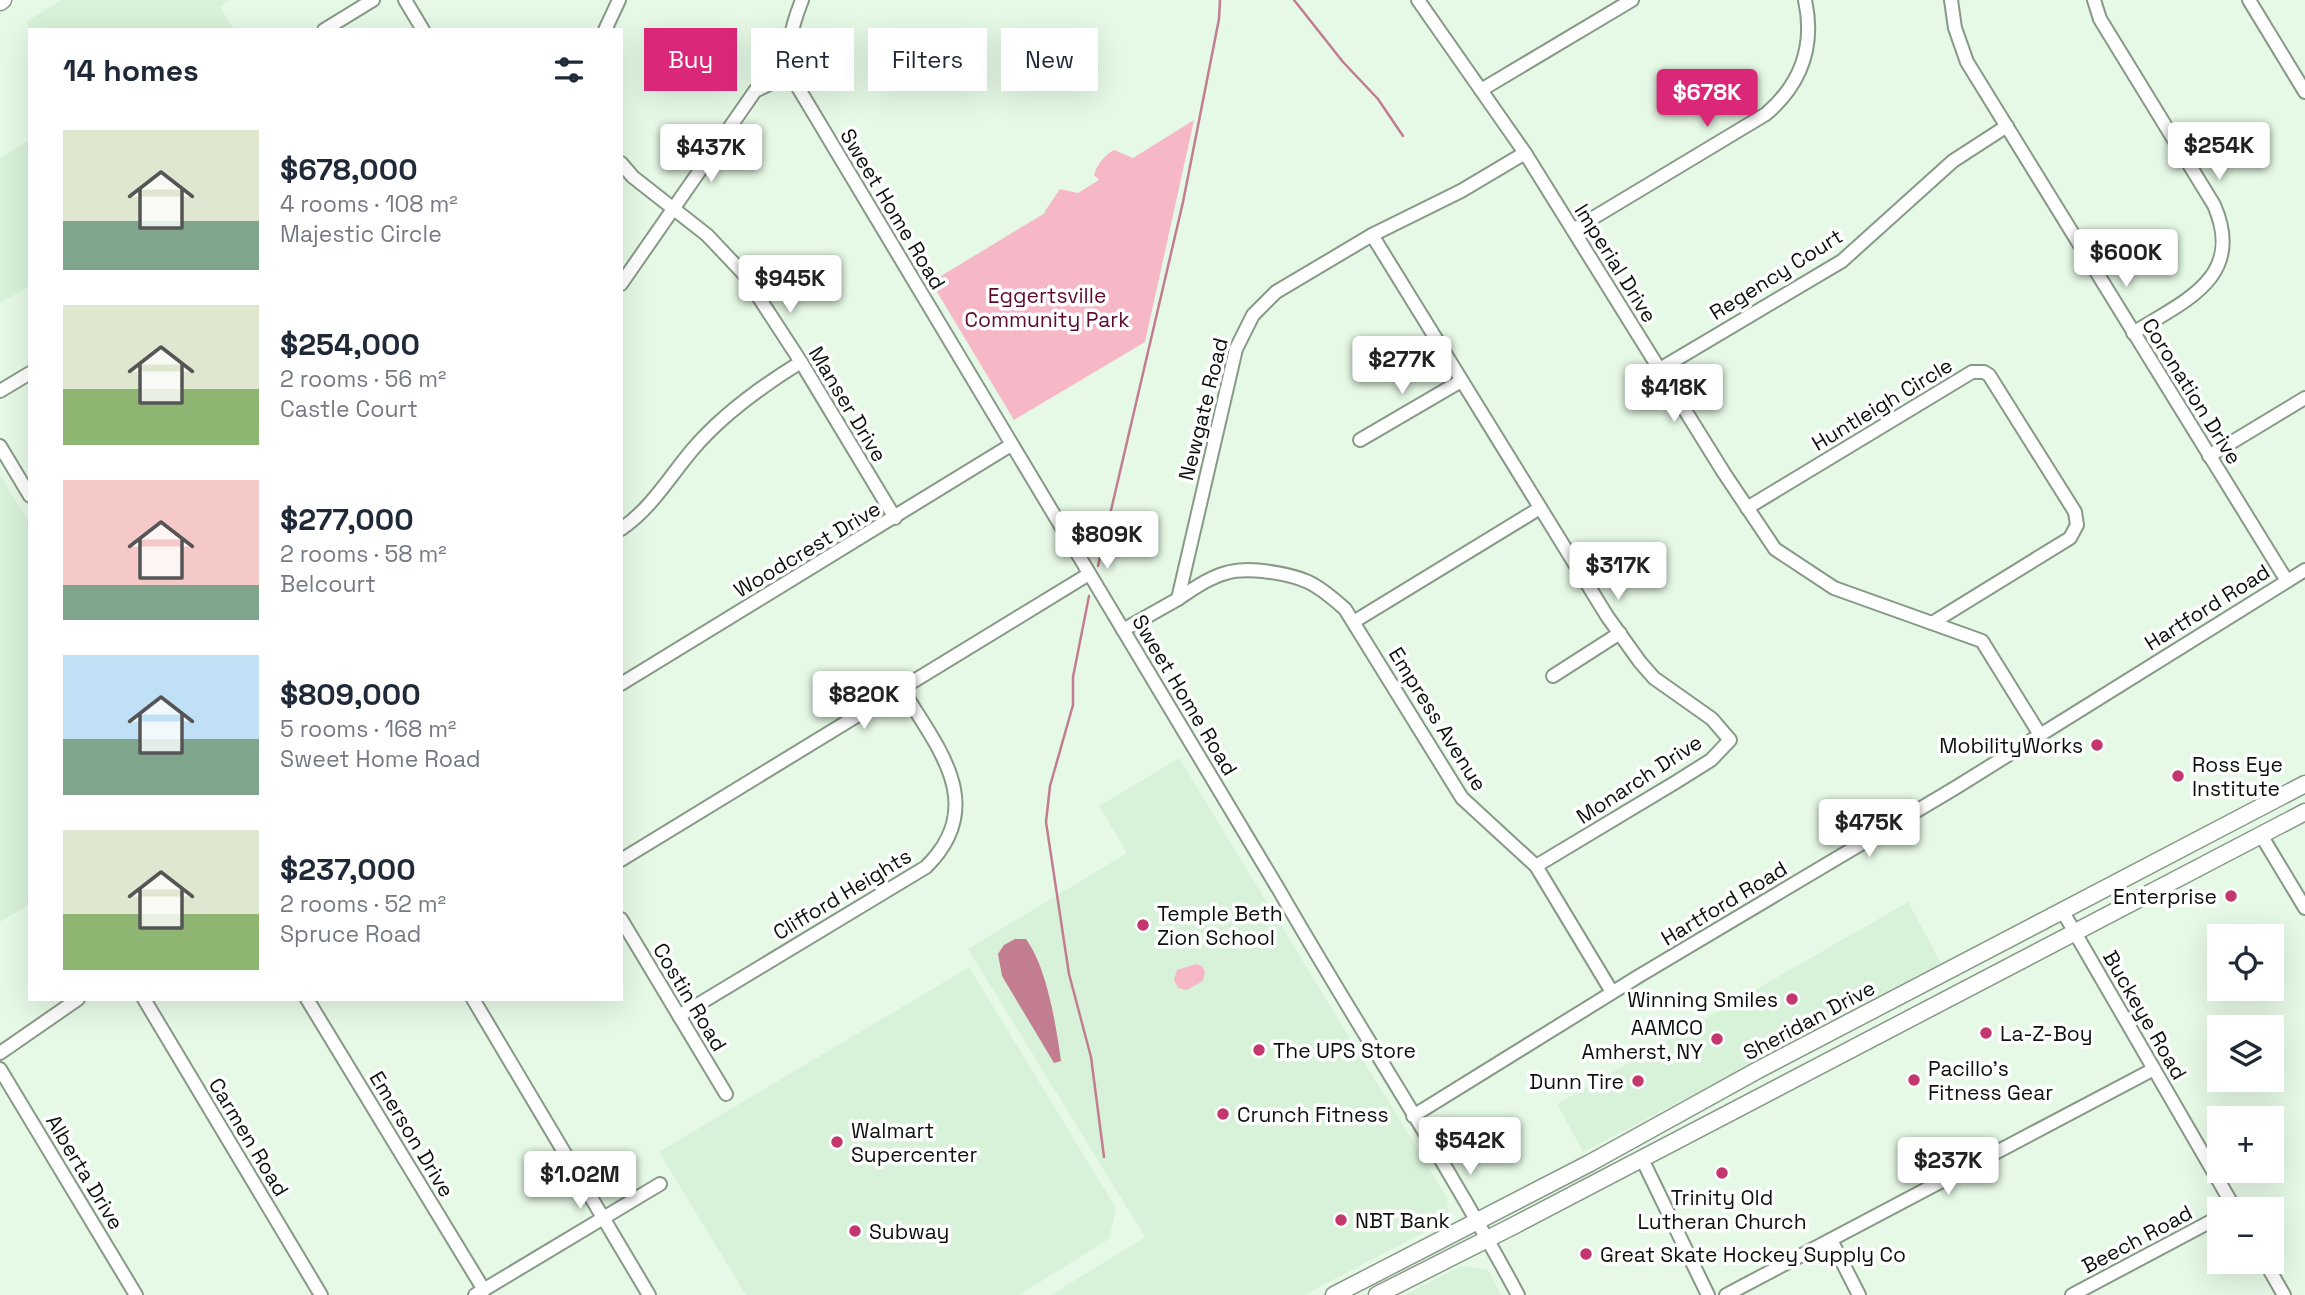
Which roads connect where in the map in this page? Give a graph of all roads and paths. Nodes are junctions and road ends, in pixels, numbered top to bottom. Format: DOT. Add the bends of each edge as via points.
graph roads {
  1 [pos="373,0"];
  2 [pos="405,0"];
  3 [pos="618,0"];
  4 [pos="802,0"];
  5 [pos="1418,0"];
  6 [pos="1632,0"];
  7 [pos="1805,0"];
  8 [pos="1951,0"];
  9 [pos="2094,0"];
  10 [pos="2249,0"];
  11 [pos="327,28"];
  12 [pos="422,28"];
  13 [pos="607,28"];
  14 [pos="793,28"];
  15 [pos="1481,90"];
  16 [pos="755,91"];
  17 [pos="800,91"];
  18 [pos="2305,92"];
  19 [pos="2007,126"];
  20 [pos="1525,153"];
  21 [pos="623,165"];
  22 [pos="673,209"];
  23 [pos="1573,230"];
  24 [pos="1372,236"];
  25 [pos="623,281"];
  26 [pos="2133,333"];
  27 [pos="801,362"];
  28 [pos="1660,369"];
  29 [pos="28,374"];
  30 [pos="1461,381"];
  31 [pos="0,391"];
  32 [pos="2305,398"];
  33 [pos="1360,440"];
  34 [pos="1011,444"];
  35 [pos="0,446"];
  36 [pos="2209,456"];
  37 [pos="28,493"];
  38 [pos="1539,508"];
  39 [pos="1747,508"];
  40 [pos="895,518"];
  41 [pos="623,527"];
  42 [pos="2305,569"];
  43 [pos="1089,574"];
  44 [pos="2287,581"];
  45 [pos="1178,599"];
  46 [pos="1355,621"];
  47 [pos="1932,623"];
  48 [pos="1123,630"];
  49 [pos="1620,633"];
  50 [pos="1553,676"];
  51 [pos="623,683"];
  52 [pos="902,688"];
  53 [pos="2039,733"];
  54 [pos="2305,784"];
  55 [pos="2305,812"];
  56 [pos="2261,835"];
  57 [pos="623,859"];
  58 [pos="1536,866"];
  59 [pos="2305,908"];
  60 [pos="2063,912"];
  61 [pos="623,922"];
  62 [pos="2075,932"];
  63 [pos="1612,992"];
  64 [pos="75,1001"];
  65 [pos="145,1001"];
  66 [pos="308,1001"];
  67 [pos="474,1001"];
  68 [pos="679,1016"];
  69 [pos="0,1054"];
  70 [pos="0,1069"];
  71 [pos="2154,1069"];
  72 [pos="726,1094"];
  73 [pos="1413,1116"];
  74 [pos="1642,1159"];
  75 [pos="660,1184"];
  76 [pos="2227,1197"];
  77 [pos="603,1218"];
  78 [pos="1476,1221"];
  79 [pos="2207,1223"];
  80 [pos="1487,1238"];
  81 [pos="1830,1240"];
  82 [pos="2272,1274"];
  83 [pos="2098,1282"];
  84 [pos="479,1292"];
  85 [pos="136,1295"];
  86 [pos="321,1295"];
  87 [pos="649,1295"];
  88 [pos="1334,1295"];
  89 [pos="1377,1295"];
  90 [pos="1518,1295"];
  91 [pos="1708,1295"];
  92 [pos="1726,1295"];
  93 [pos="1859,1295"];
  94 [pos="2072,1295"];
  95 [pos="2105,1295"];
  96 [pos="2284,1295"];
  1 -- 11 [label="street"];
  2 -- 12 [label="street"];
  3 -- 13 [label="street"];
  4 -- 14 [label="street, Sweet Home Road"];
  5 -- 15 [label="street, Imperial Drive"];
  6 -- 15 [label="street"];
  7 -- 23 [label="street" via="1810,32 1805,60 1779,102"];
  8 -- 19 [label="street, Coronation Drive" via="1967,62"];
  9 -- 26 [label="street" via="2100,19 2214,205 2222,229 2219,263 2207,284"];
  10 -- 18 [label="street"];
  15 -- 20 [label="street, Imperial Drive"];
  16 -- 22 [label="street"];
  17 -- 34 [label="street, Sweet Home Road"];
  19 -- 26 [label="street, Coronation Drive"];
  19 -- 28 [label="street, Regency Court" via="1953,161 1842,261"];
  20 -- 23 [label="street, Imperial Drive"];
  20 -- 24 [label="street, Newgate Road"];
  21 -- 22 [label="street, Manser Drive"];
  22 -- 25 [label="street"];
  22 -- 27 [label="street, Manser Drive" via="707,235 743,273"];
  23 -- 28 [label="street, Imperial Drive"];
  24 -- 30 [label="street, Monarch Drive"];
  24 -- 45 [label="street, Newgate Road" via="1276,292 1243,333 1231,366"];
  26 -- 36 [label="street, Coronation Drive"];
  27 -- 40 [label="street, Manser Drive"];
  27 -- 41 [label="street" via="705,435 638,516"];
  28 -- 39 [label="street, Imperial Drive"];
  29 -- 31 [label="street"];
  30 -- 33 [label="street"];
  30 -- 38 [label="street, Monarch Drive"];
  32 -- 36 [label="street"];
  34 -- 40 [label="street, Woodcrest Drive"];
  34 -- 43 [label="street, Sweet Home Road"];
  35 -- 37 [label="street"];
  36 -- 44 [label="street, Coronation Drive"];
  38 -- 46 [label="street"];
  38 -- 49 [label="street, Monarch Drive"];
  39 -- 47 [label="street, Imperial Drive" via="1774,549 1834,588"];
  39 -- 47 [label="street, Huntleigh Circle" via="1972,372 1989,375 2075,512 2077,526 2070,538"];
  40 -- 51 [label="street, Woodcrest Drive"];
  42 -- 44 [label="street, Hartford Road"];
  43 -- 48 [label="street, Sweet Home Road"];
  43 -- 52 [label="street"];
  44 -- 53 [label="street, Hartford Road"];
  45 -- 46 [label="street, Empress Avenue" via="1227,572 1254,570 1294,575 1326,592"];
  45 -- 48 [label="street"];
  46 -- 58 [label="street, Empress Avenue" via="1462,798"];
  47 -- 53 [label="street, Imperial Drive" via="1982,641"];
  48 -- 73 [label="street, Sweet Home Road"];
  49 -- 50 [label="street"];
  49 -- 58 [label="street, Monarch Drive" via="1654,678 1712,719 1730,740 1710,760"];
  52 -- 57 [label="street"];
  52 -- 68 [label="street, Clifford Heights" via="953,775 954,818 943,847 926,867"];
  53 -- 63 [label="street, Hartford Road"];
  54 -- 60 [label="main road, Sheridan Drive"];
  55 -- 56 [label="main road"];
  56 -- 59 [label="street"];
  56 -- 62 [label="main road"];
  58 -- 63 [label="street, Empress Avenue"];
  60 -- 62 [label="street, Buckeye Road"];
  60 -- 78 [label="main road, Sheridan Drive"];
  61 -- 68 [label="street, Costin Road"];
  62 -- 71 [label="street, Buckeye Road"];
  62 -- 74 [label="main road"];
  63 -- 73 [label="street, Hartford Road"];
  64 -- 69 [label="street"];
  65 -- 86 [label="street, Carmen Road"];
  66 -- 84 [label="street, Emerson Drive"];
  67 -- 77 [label="street"];
  68 -- 72 [label="street, Costin Road"];
  70 -- 85 [label="street, Alberta Drive"];
  71 -- 76 [label="street, Buckeye Road"];
  71 -- 81 [label="street"];
  73 -- 78 [label="street, Sweet Home Road"];
  74 -- 80 [label="main road"];
  74 -- 91 [label="street"];
  75 -- 77 [label="street"];
  77 -- 84 [label="street"];
  77 -- 87 [label="street"];
  78 -- 80 [label="street, Sweet Home Road"];
  78 -- 88 [label="main road, Sheridan Drive"];
  79 -- 83 [label="street, Beech Road"];
  80 -- 89 [label="main road"];
  80 -- 90 [label="street, Sweet Home Road"];
  81 -- 92 [label="street"];
  81 -- 93 [label="street"];
  82 -- 96 [label="street"];
  83 -- 94 [label="street, Beech Road"];
  83 -- 95 [label="street"];
}
